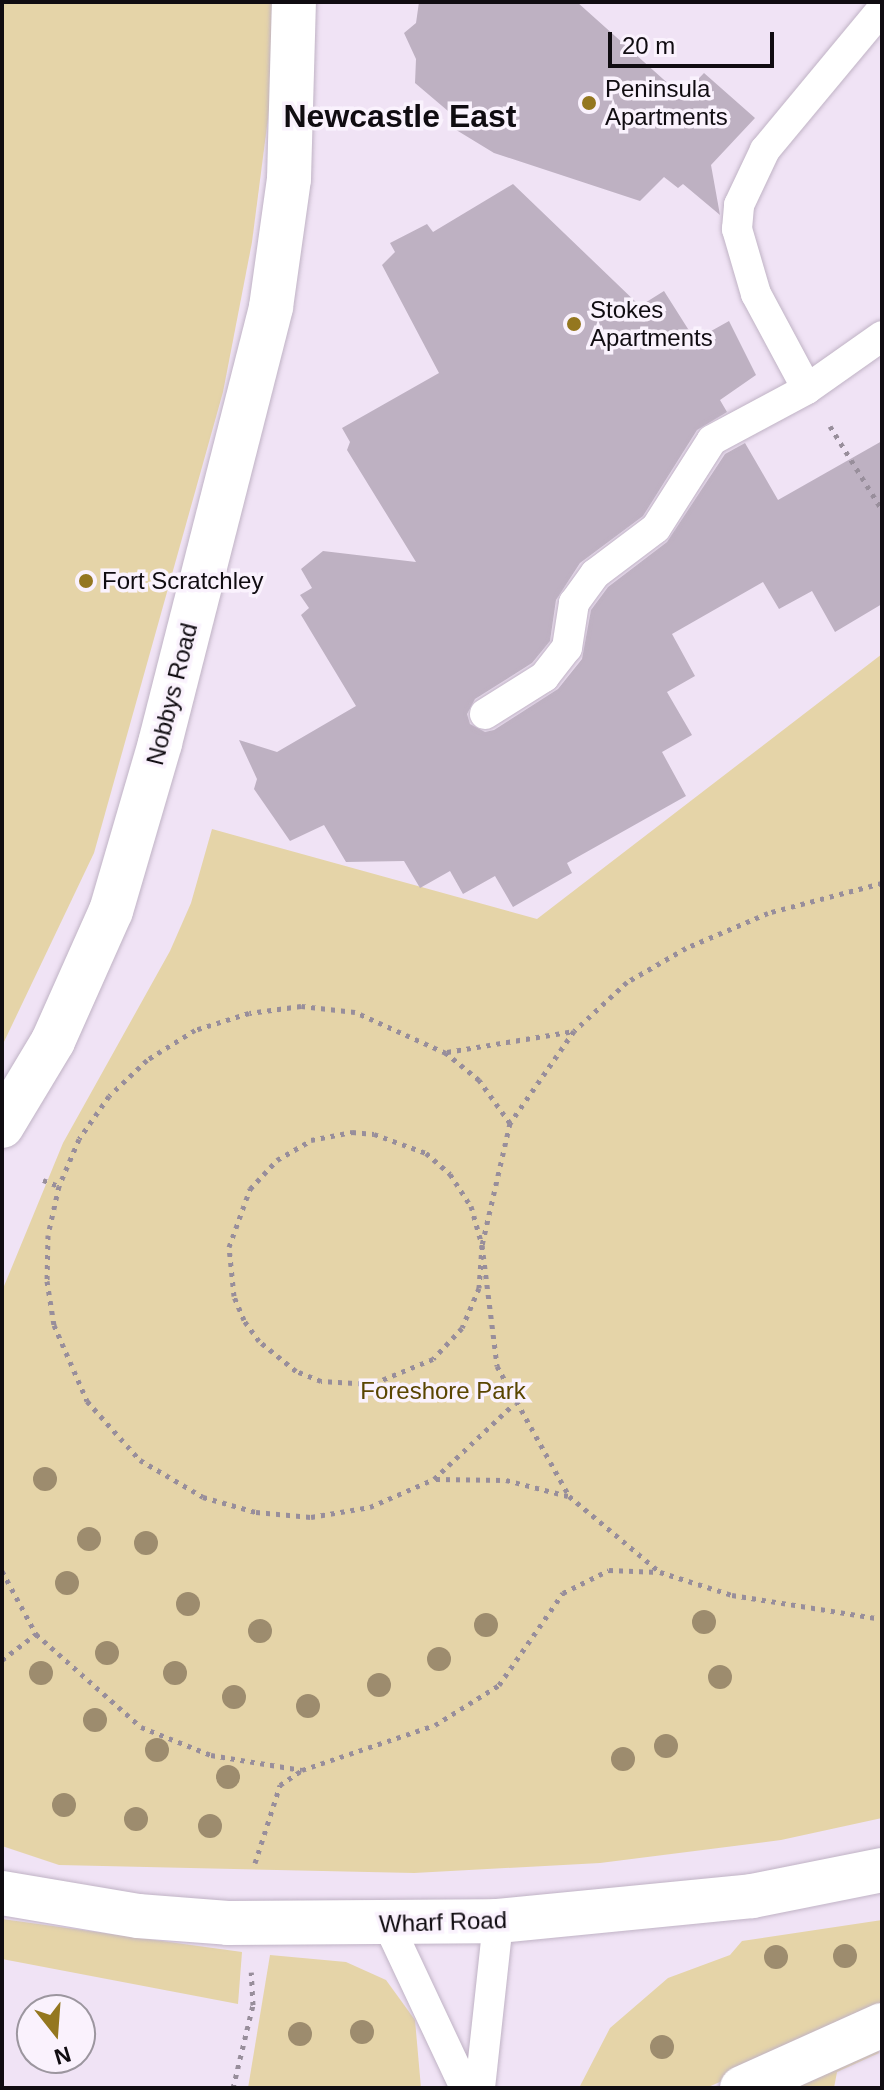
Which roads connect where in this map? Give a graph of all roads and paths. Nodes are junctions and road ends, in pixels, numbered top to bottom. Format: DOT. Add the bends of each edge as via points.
graph roads {
  1 [pos="294,2"];
  2 [pos="882,9"];
  3 [pos="882,336"];
  4 [pos="807,389"];
  5 [pos="882,510"];
  6 [pos="485,714"];
  7 [pos="882,883"];
  8 [pos="574,1031"];
  9 [pos="446,1053"];
  10 [pos="510,1123"];
  11 [pos="2,1126"];
  12 [pos="43,1180"];
  13 [pos="59,1186"];
  14 [pos="482,1245"];
  15 [pos="514,1404"];
  16 [pos="434,1479"];
  17 [pos="569,1496"];
  18 [pos="2,1571"];
  19 [pos="660,1572"];
  20 [pos="882,1619"];
  21 [pos="36,1634"];
  22 [pos="2,1660"];
  23 [pos="302,1770"];
  24 [pos="255,1863"];
  25 [pos="882,1870"];
  26 [pos="2,1893"];
  27 [pos="498,1921"];
  28 [pos="388,1924"];
  29 [pos="251,1968"];
  30 [pos="882,2025"];
  31 [pos="233,2088"];
  32 [pos="465,2088"];
  33 [pos="480,2088"];
  34 [pos="742,2088"];
  1 -- 11 [label="street, Nobbys Road" via="289,179 271,307 160,743 111,911 53,1041"];
  2 -- 4 [label="lane" via="765,150 739,205 737,229 756,294"];
  3 -- 4 [label="lane"];
  4 -- 5 [label="path"];
  4 -- 6 [label="lane" via="712,440 656,528 595,574 574,603 567,648 544,677"];
  7 -- 8 [label="path" via="768,913 686,948 627,982"];
  8 -- 9 [label="path"];
  8 -- 10 [label="path"];
  9 -- 10 [label="path" via="479,1080"];
  9 -- 13 [label="path" via="355,1012 301,1006 249,1013 195,1030 147,1060 109,1096 79,1139"];
  10 -- 14 [label="path"];
  12 -- 13 [label="path"];
  13 -- 16 [label="path" via="48,1235 54,1325 87,1401 140,1460 203,1497 256,1512 311,1517 370,1507"];
  14 -- 14 [label="path" via="471,1206 450,1174 426,1153 397,1139 352,1132 311,1140 277,1160 250,1189 236,1216 229,1271 244,1320 276,1358 321,1381 372,1384 433,1359 462,1328 479,1288"];
  14 -- 15 [label="path" via="488,1328"];
  15 -- 16 [label="path"];
  15 -- 17 [label="path"];
  16 -- 17 [label="path" via="506,1480"];
  17 -- 19 [label="path"];
  18 -- 21 [label="path"];
  19 -- 20 [label="path" via="732,1595"];
  19 -- 23 [label="path" via="609,1570 563,1593 499,1685 435,1725"];
  21 -- 22 [label="path"];
  21 -- 23 [label="path" via="141,1727 211,1755"];
  23 -- 24 [label="path" via="280,1785"];
  25 -- 27 [label="street, Wharf Road" via="752,1896"];
  26 -- 28 [label="street, Wharf Road" via="199,1921"];
  27 -- 28 [label="street, Wharf Road"];
  27 -- 33 [label="lane"];
  28 -- 32 [label="lane"];
  29 -- 31 [label="path" via="253,2005"];
  30 -- 34 [label="street"];
}
